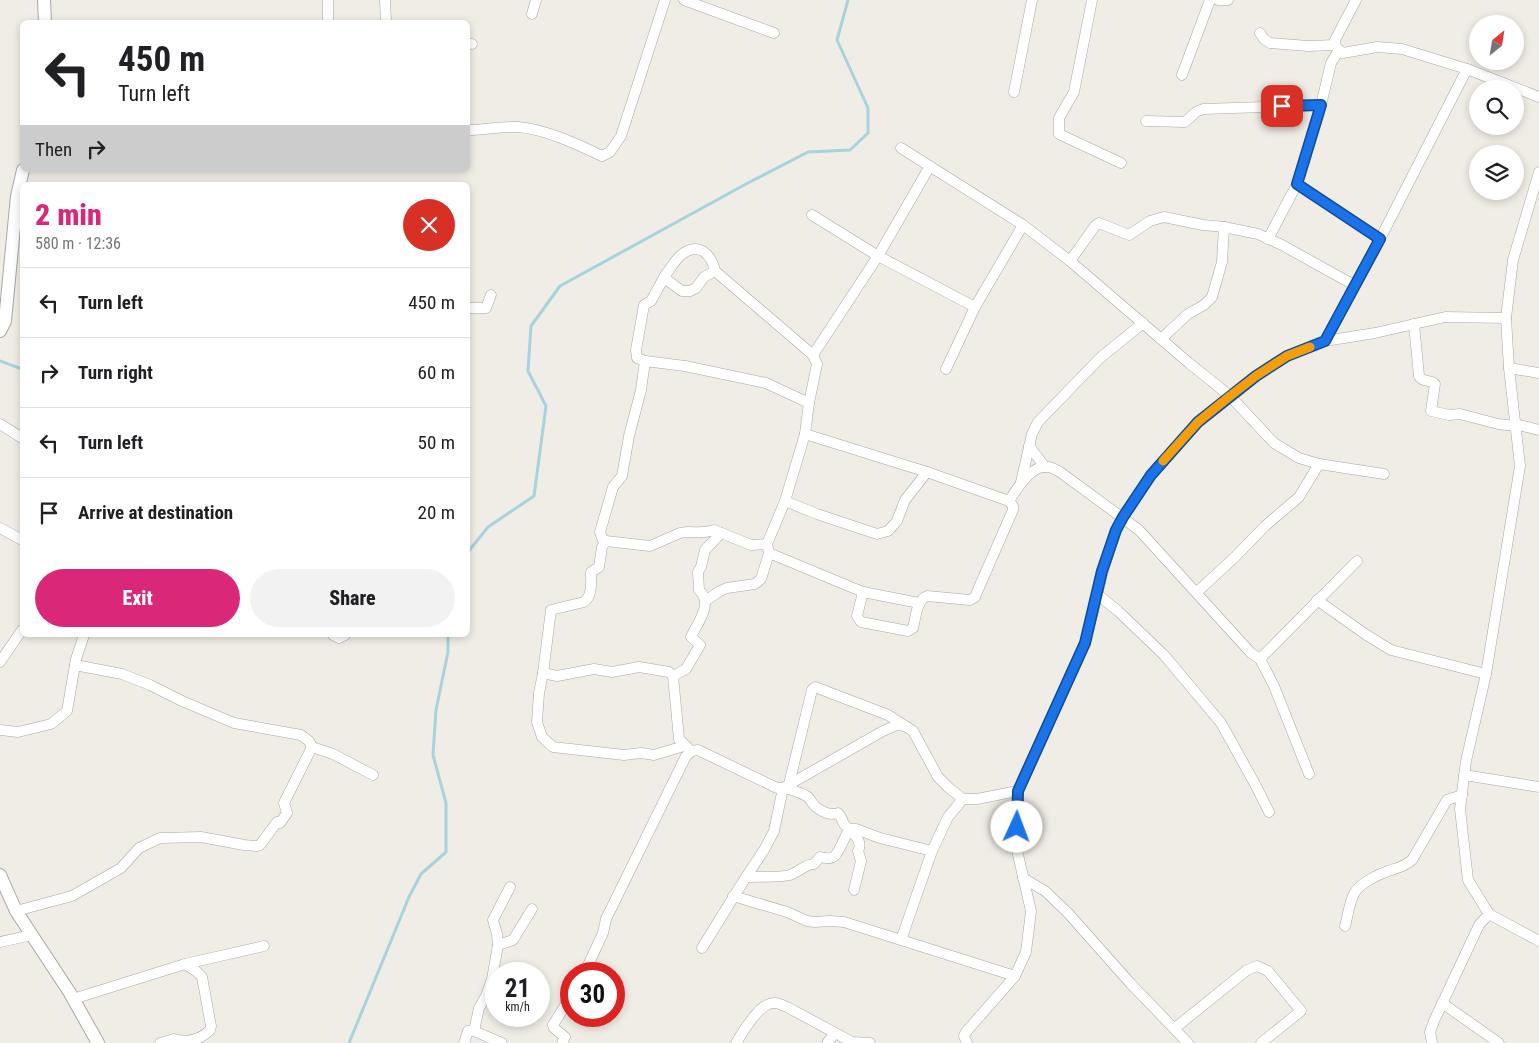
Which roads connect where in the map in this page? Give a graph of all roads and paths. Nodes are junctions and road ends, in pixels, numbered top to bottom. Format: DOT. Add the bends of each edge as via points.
graph roads {
  1 [pos="44,0"];
  2 [pos="328,0"];
  3 [pos="385,0"];
  4 [pos="536,0"];
  5 [pos="665,0"];
  6 [pos="684,0"];
  7 [pos="1032,0"];
  8 [pos="1092,0"];
  9 [pos="1210,0"];
  10 [pos="1218,0"];
  11 [pos="1228,0"];
  12 [pos="1356,0"];
  13 [pos="532,14"];
  14 [pos="45,20"];
  15 [pos="328,20"];
  16 [pos="386,20"];
  17 [pos="1260,32"];
  18 [pos="774,33"];
  19 [pos="1337,48"];
  20 [pos="1467,69"];
  21 [pos="1182,75"];
  22 [pos="1014,92"];
  23 [pos="1539,97"];
  24 [pos="1321,105"];
  25 [pos="1146,121"];
  26 [pos="470,130"];
  27 [pos="901,148"];
  28 [pos="1121,163"];
  29 [pos="930,166"];
  30 [pos="1539,172"];
  31 [pos="1297,184"];
  32 [pos="20,196"];
  33 [pos="812,216"];
  34 [pos="1023,225"];
  35 [pos="1224,227"];
  36 [pos="1268,239"];
  37 [pos="1380,239"];
  38 [pos="878,256"];
  39 [pos="1070,261"];
  40 [pos="715,271"];
  41 [pos="666,274"];
  42 [pos="1354,285"];
  43 [pos="491,295"];
  44 [pos="976,307"];
  45 [pos="470,308"];
  46 [pos="1506,318"];
  47 [pos="1143,323"];
  48 [pos="1414,324"];
  49 [pos="0,331"];
  50 [pos="1161,339"];
  51 [pos="1325,341"];
  52 [pos="813,355"];
  53 [pos="645,362"];
  54 [pos="1509,368"];
  55 [pos="946,370"];
  56 [pos="1539,373"];
  57 [pos="1230,396"];
  58 [pos="809,402"];
  59 [pos="0,424"];
  60 [pos="1515,425"];
  61 [pos="1539,430"];
  62 [pos="805,434"];
  63 [pos="20,437"];
  64 [pos="1029,446"];
  65 [pos="1319,464"];
  66 [pos="1045,467"];
  67 [pos="926,472"];
  68 [pos="1384,474"];
  69 [pos="1020,486"];
  70 [pos="785,501"];
  71 [pos="1008,501"];
  72 [pos="1123,517"];
  73 [pos="0,528"];
  74 [pos="721,533"];
  75 [pos="20,539"];
  76 [pos="604,543"];
  77 [pos="768,548"];
  78 [pos="1357,561"];
  79 [pos="863,592"];
  80 [pos="1197,592"];
  81 [pos="1097,594"];
  82 [pos="1317,600"];
  83 [pos="705,601"];
  84 [pos="919,603"];
  85 [pos="20,633"];
  86 [pos="83,637"];
  87 [pos="1260,659"];
  88 [pos="0,662"];
  89 [pos="75,665"];
  90 [pos="543,673"];
  91 [pos="1486,674"];
  92 [pos="673,676"];
  93 [pos="906,726"];
  94 [pos="0,730"];
  95 [pos="312,747"];
  96 [pos="688,748"];
  97 [pos="1309,774"];
  98 [pos="374,775"];
  99 [pos="1464,775"];
  100 [pos="786,786"];
  101 [pos="1539,787"];
  102 [pos="1018,791"];
  103 [pos="1462,795"];
  104 [pos="963,799"];
  105 [pos="1269,812"];
  106 [pos="849,829"];
  107 [pos="932,852"];
  108 [pos="0,875"];
  109 [pos="746,876"];
  110 [pos="1023,878"];
  111 [pos="510,887"];
  112 [pos="854,890"];
  113 [pos="733,896"];
  114 [pos="532,910"];
  115 [pos="16,911"];
  116 [pos="1489,914"];
  117 [pos="1345,926"];
  118 [pos="32,935"];
  119 [pos="901,940"];
  120 [pos="0,942"];
  121 [pos="1539,942"];
  122 [pos="498,945"];
  123 [pos="264,946"];
  124 [pos="702,948"];
  125 [pos="589,962"];
  126 [pos="185,964"];
  127 [pos="1015,976"];
  128 [pos="73,999"];
  129 [pos="1442,1003"];
  130 [pos="560,1014"];
  131 [pos="1175,1028"];
  132 [pos="474,1031"];
  133 [pos="835,1033"];
  134 [pos="1491,1040"];
  135 [pos="963,1042"];
  136 [pos="98,1043"];
  137 [pos="160,1043"];
  138 [pos="464,1043"];
  139 [pos="502,1043"];
  140 [pos="562,1043"];
  141 [pos="736,1043"];
  142 [pos="826,1043"];
  143 [pos="870,1043"];
  144 [pos="1188,1043"];
  145 [pos="1261,1043"];
  146 [pos="1432,1043"];
  147 [pos="1506,1043"];
  1 -- 14 [label="street"];
  2 -- 15 [label="street"];
  3 -- 16 [label="street"];
  4 -- 13 [label="street"];
  5 -- 26 [label="street" via="621,136 610,152 602,156 553,135 524,128"];
  6 -- 18 [label="street"];
  7 -- 22 [label="street"];
  8 -- 28 [label="street" via="1074,92 1059,118 1059,134"];
  9 -- 21 [label="street"];
  10 -- 11 [label="street"];
  12 -- 19 [label="street" via="1335,40"];
  17 -- 19 [label="street" via="1270,43"];
  19 -- 20 [label="street" via="1343,53 1377,48 1402,49"];
  19 -- 24 [label="street"];
  20 -- 23 [label="street"];
  20 -- 37 [label="street"];
  24 -- 25 [label="street" via="1203,109 1185,122"];
  24 -- 31 [label="street"];
  27 -- 29 [label="street"];
  29 -- 34 [label="street"];
  29 -- 38 [label="street"];
  30 -- 46 [label="street" via="1513,260"];
  31 -- 36 [label="street"];
  31 -- 37 [label="street"];
  32 -- 49 [label="street" via="5,321"];
  33 -- 38 [label="street"];
  34 -- 39 [label="street"];
  34 -- 44 [label="street"];
  35 -- 36 [label="street"];
  35 -- 39 [label="street" via="1164,217 1129,235 1099,223"];
  35 -- 50 [label="street" via="1222,262 1212,297"];
  36 -- 42 [label="street"];
  37 -- 42 [label="street"];
  38 -- 44 [label="street"];
  38 -- 52 [label="street"];
  39 -- 47 [label="street"];
  40 -- 41 [label="street" via="690,291 682,291 672,284"];
  40 -- 41 [label="street" via="712,260 700,249 681,255"];
  40 -- 52 [label="street"];
  41 -- 53 [label="street" via="651,301 644,305 636,350 637,358"];
  42 -- 51 [label="street"];
  43 -- 45 [label="street" via="486,308"];
  44 -- 55 [label="street"];
  46 -- 48 [label="street" via="1445,317"];
  46 -- 54 [label="street"];
  47 -- 50 [label="street"];
  47 -- 64 [label="street" via="1100,358 1038,422"];
  48 -- 51 [label="street"];
  48 -- 60 [label="street" via="1419,376 1435,384 1431,411"];
  50 -- 57 [label="street"];
  51 -- 57 [label="street" via="1287,356"];
  52 -- 58 [label="street" via="817,364"];
  53 -- 58 [label="street" via="685,366 766,383"];
  53 -- 76 [label="street" via="622,476 613,487 600,532"];
  54 -- 56 [label="street"];
  54 -- 60 [label="street"];
  57 -- 65 [label="street" via="1274,443 1299,458"];
  57 -- 72 [label="street" via="1198,422 1151,475"];
  58 -- 62 [label="street"];
  59 -- 63 [label="street"];
  60 -- 61 [label="street"];
  60 -- 91 [label="street" via="1520,466"];
  62 -- 67 [label="street"];
  62 -- 70 [label="street"];
  64 -- 66 [label="street"];
  64 -- 69 [label="street"];
  65 -- 68 [label="street"];
  65 -- 80 [label="street" via="1298,497"];
  66 -- 69 [label="street" via="1028,475"];
  66 -- 72 [label="street" via="1060,472"];
  67 -- 70 [label="street" via="905,500 897,521 888,531 878,534"];
  67 -- 71 [label="street"];
  69 -- 71 [label="street"];
  70 -- 77 [label="street"];
  71 -- 84 [label="street" via="1013,510 975,597 970,600 927,596"];
  72 -- 80 [label="street"];
  72 -- 81 [label="street" via="1102,571"];
  73 -- 75 [label="street"];
  74 -- 76 [label="street" via="714,530 704,534 685,532 650,546"];
  74 -- 77 [label="street"];
  74 -- 83 [label="street" via="705,550 698,572 699,590"];
  76 -- 90 [label="street" via="599,567 592,572 588,598 584,602 551,610"];
  77 -- 79 [label="street"];
  77 -- 83 [label="street" via="758,582 727,588"];
  78 -- 82 [label="street"];
  79 -- 84 [label="street"];
  79 -- 84 [label="street" via="857,616 860,622 908,631 914,628"];
  80 -- 87 [label="street"];
  81 -- 102 [label="street" via="1085,643"];
  81 -- 105 [label="street" via="1164,655 1216,716"];
  82 -- 87 [label="street"];
  82 -- 91 [label="street" via="1391,650"];
  83 -- 92 [label="street" via="704,614 691,638 700,645 686,669"];
  85 -- 88 [label="street"];
  86 -- 89 [label="street"];
  87 -- 97 [label="street"];
  89 -- 94 [label="street" via="66,711 51,724 18,732"];
  89 -- 95 [label="street" via="122,674 234,723 301,735 309,740"];
  90 -- 92 [label="street" via="557,676 594,669 612,672 639,667 669,672"];
  90 -- 96 [label="street" via="537,722 542,737 553,747 624,755"];
  91 -- 99 [label="street"];
  92 -- 96 [label="street" via="679,739"];
  93 -- 100 [label="street" via="897,725 882,731"];
  93 -- 100 [label="street" via="888,715 813,688"];
  93 -- 104 [label="street" via="913,731 938,777"];
  95 -- 98 [label="street"];
  95 -- 115 [label="street" via="284,804 287,813 260,846 201,837 160,838 140,848 121,868 72,896"];
  96 -- 100 [label="street" via="777,788"];
  96 -- 125 [label="street" via="606,919"];
  99 -- 101 [label="street"];
  99 -- 103 [label="street"];
  100 -- 106 [label="street" via="828,814 838,813"];
  100 -- 109 [label="street" via="774,831"];
  102 -- 104 [label="street"];
  102 -- 110 [label="street" via="1016,846"];
  103 -- 116 [label="street" via="1460,810 1468,880"];
  103 -- 117 [label="street" via="1447,800 1406,866 1385,872 1355,892"];
  104 -- 107 [label="street" via="948,817"];
  106 -- 107 [label="street"];
  106 -- 109 [label="street" via="834,857 820,857 814,864 787,876"];
  106 -- 112 [label="street" via="860,843 861,861"];
  107 -- 119 [label="street"];
  108 -- 115 [label="street"];
  109 -- 113 [label="street"];
  110 -- 127 [label="street" via="1031,910 1026,952"];
  110 -- 131 [label="street" via="1045,891 1068,913"];
  111 -- 122 [label="street" via="493,920"];
  113 -- 119 [label="street" via="814,922 844,922"];
  113 -- 124 [label="street"];
  114 -- 122 [label="street" via="513,940"];
  115 -- 118 [label="street"];
  116 -- 121 [label="street"];
  116 -- 129 [label="street" via="1479,925"];
  118 -- 120 [label="street"];
  118 -- 128 [label="street"];
  119 -- 127 [label="street"];
  122 -- 132 [label="street" via="492,979 479,1008"];
  123 -- 126 [label="street"];
  126 -- 128 [label="street"];
  126 -- 137 [label="street" via="202,977 210,1030 199,1039 182,1042 174,1039"];
  127 -- 135 [label="street" via="966,1032"];
  128 -- 136 [label="street"];
  129 -- 134 [label="street"];
  129 -- 146 [label="street" via="1430,1032"];
  130 -- 140 [label="street" via="553,1025 565,1037"];
  131 -- 144 [label="street"];
  131 -- 145 [label="street" via="1247,970 1257,966 1268,971 1301,1011"];
  132 -- 138 [label="street" via="468,1031"];
  132 -- 139 [label="street"];
  133 -- 141 [label="street" via="777,1003 768,1004 760,1010"];
  133 -- 142 [label="street"];
  133 -- 143 [label="street" via="852,1042"];
  134 -- 147 [label="street"];
}
